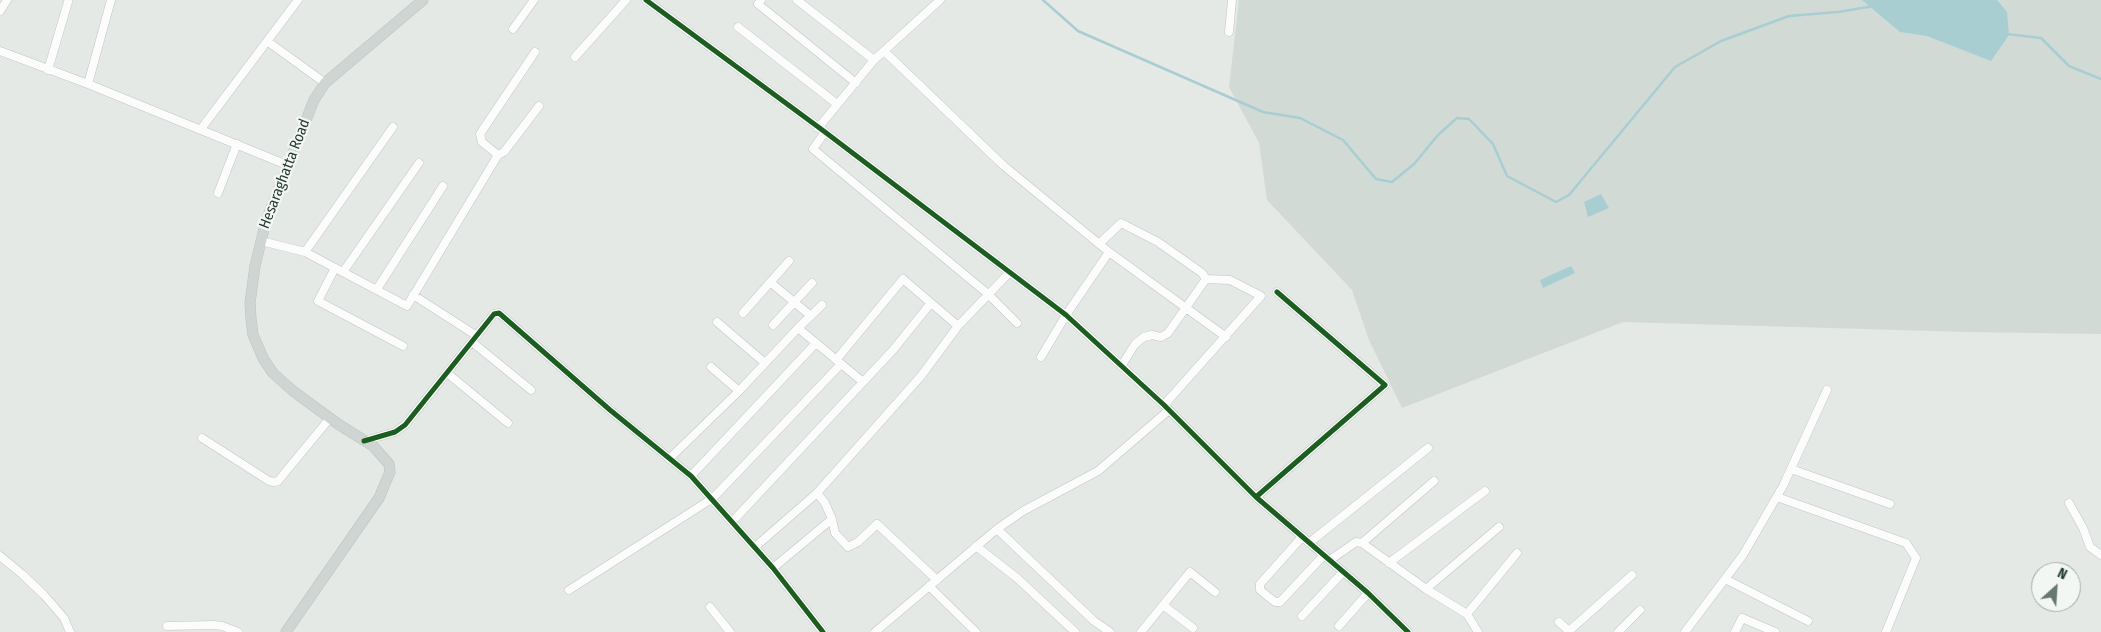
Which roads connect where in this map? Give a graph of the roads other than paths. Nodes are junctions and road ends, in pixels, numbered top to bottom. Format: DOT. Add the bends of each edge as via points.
graph roads {
  1 [pos="7,0"];
  2 [pos="111,0"];
  3 [pos="298,0"];
  4 [pos="424,0"];
  5 [pos="534,0"];
  6 [pos="626,0"];
  7 [pos="646,0"];
  8 [pos="761,0"];
  9 [pos="797,0"];
  10 [pos="940,0"];
  11 [pos="1232,0"];
  12 [pos="68,2"];
  13 [pos="0,11"];
  14 [pos="738,27"];
  15 [pos="513,29"];
  16 [pos="1229,32"];
  17 [pos="267,41"];
  18 [pos="0,51"];
  19 [pos="884,51"];
  20 [pos="535,52"];
  21 [pos="575,57"];
  22 [pos="874,60"];
  23 [pos="48,70"];
  24 [pos="325,83"];
  25 [pos="856,83"];
  26 [pos="88,84"];
  27 [pos="837,104"];
  28 [pos="540,106"];
  29 [pos="393,127"];
  30 [pos="201,129"];
  31 [pos="822,130"];
  32 [pos="237,144"];
  33 [pos="498,156"];
  34 [pos="419,163"];
  35 [pos="287,165"];
  36 [pos="443,186"];
  37 [pos="218,193"];
  38 [pos="261,241"];
  39 [pos="1099,244"];
  40 [pos="305,252"];
  41 [pos="1109,252"];
  42 [pos="789,261"];
  43 [pos="339,270"];
  44 [pos="1010,272"];
  45 [pos="1206,279"];
  46 [pos="770,282"];
  47 [pos="812,283"];
  48 [pos="377,289"];
  49 [pos="1277,292"];
  50 [pos="988,294"];
  51 [pos="414,295"];
  52 [pos="794,302"];
  53 [pos="931,303"];
  54 [pos="822,305"];
  55 [pos="1186,306"];
  56 [pos="743,313"];
  57 [pos="1066,315"];
  58 [pos="810,316"];
  59 [pos="717,322"];
  60 [pos="1017,323"];
  61 [pos="773,325"];
  62 [pos="958,326"];
  63 [pos="798,328"];
  64 [pos="1226,337"];
  65 [pos="474,339"];
  66 [pos="816,343"];
  67 [pos="403,346"];
  68 [pos="1042,357"];
  69 [pos="765,362"];
  70 [pos="838,362"];
  71 [pos="1122,365"];
  72 [pos="711,367"];
  73 [pos="447,373"];
  74 [pos="863,382"];
  75 [pos="531,390"];
  76 [pos="1827,390"];
  77 [pos="739,391"];
  78 [pos="1166,407"];
  79 [pos="330,418"];
  80 [pos="508,424"];
  81 [pos="202,438"];
  82 [pos="364,440"];
  83 [pos="1428,448"];
  84 [pos="670,459"];
  85 [pos="1791,469"];
  86 [pos="691,476"];
  87 [pos="1434,480"];
  88 [pos="1485,491"];
  89 [pos="817,493"];
  90 [pos="1256,497"];
  91 [pos="1777,497"];
  92 [pos="713,498"];
  93 [pos="2069,503"];
  94 [pos="1890,504"];
  95 [pos="832,519"];
  96 [pos="733,521"];
  97 [pos="1500,527"];
  98 [pos="997,529"];
  99 [pos="1302,537"];
  100 [pos="1309,543"];
  101 [pos="1362,543"];
  102 [pos="976,546"];
  103 [pos="755,547"];
  104 [pos="1517,553"];
  105 [pos="2101,555"];
  106 [pos="0,556"];
  107 [pos="1327,558"];
  108 [pos="1389,563"];
  109 [pos="773,568"];
  110 [pos="1343,572"];
  111 [pos="1632,575"];
  112 [pos="1725,579"];
  113 [pos="937,580"];
  114 [pos="929,586"];
  115 [pos="1426,589"];
  116 [pos="569,590"];
  117 [pos="1215,592"];
  118 [pos="1368,593"];
  119 [pos="1163,605"];
  120 [pos="710,607"];
  121 [pos="1640,610"];
  122 [pos="1467,614"];
  123 [pos="1302,616"];
  124 [pos="1808,621"];
  125 [pos="1559,622"];
  126 [pos="167,626"];
  127 [pos="1339,626"];
  128 [pos="1193,628"];
  129 [pos="70,632"];
  130 [pos="238,632"];
  131 [pos="286,632"];
  132 [pos="730,632"];
  133 [pos="823,632"];
  134 [pos="875,632"];
  135 [pos="976,632"];
  136 [pos="1075,632"];
  137 [pos="1110,632"];
  138 [pos="1141,632"];
  139 [pos="1408,632"];
  140 [pos="1478,632"];
  141 [pos="1570,632"];
  142 [pos="1618,632"];
  143 [pos="1685,632"];
  144 [pos="1734,632"];
  145 [pos="1775,632"];
  146 [pos="1886,632"];
  1 -- 13 [label="street"];
  2 -- 26 [label="street"];
  3 -- 17 [label="street"];
  4 -- 24 [label="main road, Hesaraghatta Road"];
  5 -- 15 [label="street"];
  6 -- 21 [label="street"];
  7 -- 31 [label="street"];
  8 -- 25 [label="street" via="758,4"];
  9 -- 22 [label="street"];
  10 -- 19 [label="street"];
  11 -- 16 [label="street"];
  12 -- 23 [label="street"];
  14 -- 27 [label="street"];
  17 -- 24 [label="street"];
  17 -- 30 [label="street"];
  18 -- 23 [label="street"];
  19 -- 22 [label="street"];
  19 -- 39 [label="street" via="1004,166"];
  20 -- 33 [label="street" via="480,134 482,142"];
  22 -- 25 [label="street"];
  23 -- 26 [label="street"];
  24 -- 35 [label="main road, Hesaraghatta Road" via="314,100"];
  25 -- 27 [label="street"];
  26 -- 30 [label="street"];
  27 -- 31 [label="street"];
  28 -- 33 [label="street"];
  29 -- 40 [label="street"];
  30 -- 32 [label="street"];
  31 -- 44 [label="street"];
  31 -- 50 [label="street" via="814,149"];
  32 -- 35 [label="street"];
  32 -- 37 [label="street"];
  33 -- 51 [label="street"];
  34 -- 43 [label="street"];
  35 -- 38 [label="main road, Hesaraghatta Road"];
  36 -- 48 [label="street"];
  38 -- 40 [label="street"];
  38 -- 79 [label="main road, Hesaraghatta Road" via="250,303 258,351 273,372 293,391"];
  39 -- 41 [label="street"];
  39 -- 45 [label="street" via="1122,223 1158,242"];
  40 -- 43 [label="street"];
  41 -- 55 [label="street"];
  41 -- 57 [label="street"];
  42 -- 46 [label="street"];
  43 -- 48 [label="street"];
  43 -- 67 [label="street" via="318,301"];
  44 -- 50 [label="street"];
  44 -- 57 [label="street"];
  45 -- 55 [label="street"];
  45 -- 64 [label="street" via="1230,280 1261,296"];
  46 -- 52 [label="street"];
  46 -- 56 [label="street"];
  47 -- 52 [label="street"];
  48 -- 51 [label="street" via="407,306"];
  49 -- 90 [label="street" via="1385,385"];
  50 -- 60 [label="street"];
  50 -- 62 [label="street"];
  51 -- 65 [label="street"];
  52 -- 58 [label="street"];
  52 -- 61 [label="street"];
  53 -- 62 [label="street"];
  53 -- 70 [label="street" via="903,279"];
  53 -- 74 [label="street"];
  54 -- 58 [label="street"];
  55 -- 64 [label="street"];
  55 -- 71 [label="street" via="1168,333 1144,337 1135,344"];
  57 -- 68 [label="street"];
  57 -- 71 [label="street"];
  58 -- 63 [label="street"];
  59 -- 69 [label="street"];
  62 -- 89 [label="street" via="920,376"];
  63 -- 66 [label="street"];
  63 -- 69 [label="street"];
  64 -- 78 [label="street"];
  65 -- 73 [label="street"];
  65 -- 75 [label="street"];
  65 -- 84 [label="street" via="494,314 499,313"];
  66 -- 70 [label="street"];
  66 -- 86 [label="street"];
  69 -- 77 [label="street"];
  70 -- 74 [label="street"];
  70 -- 92 [label="street"];
  71 -- 78 [label="street"];
  72 -- 77 [label="street"];
  73 -- 80 [label="street"];
  73 -- 82 [label="street" via="405,425 395,432"];
  74 -- 96 [label="street"];
  76 -- 85 [label="street"];
  77 -- 84 [label="street"];
  78 -- 90 [label="street"];
  78 -- 98 [label="street" via="1098,471"];
  79 -- 81 [label="street" via="274,482"];
  79 -- 82 [label="main road, Hesaraghatta Road"];
  82 -- 131 [label="main road, Hesaraghatta Road" via="389,464 388,481"];
  83 -- 100 [label="street"];
  84 -- 86 [label="street"];
  85 -- 91 [label="street"];
  85 -- 94 [label="street"];
  86 -- 92 [label="street"];
  87 -- 101 [label="street"];
  88 -- 108 [label="street"];
  89 -- 95 [label="street"];
  89 -- 103 [label="street"];
  90 -- 99 [label="street"];
  91 -- 112 [label="street"];
  91 -- 146 [label="street" via="1906,543 1916,558"];
  92 -- 96 [label="street"];
  92 -- 116 [label="street"];
  93 -- 105 [label="street" via="2090,547"];
  95 -- 109 [label="street"];
  95 -- 113 [label="street" via="835,533 848,547 877,524"];
  96 -- 103 [label="street"];
  97 -- 115 [label="street"];
  98 -- 102 [label="street"];
  98 -- 137 [label="street" via="1094,621"];
  99 -- 100 [label="street"];
  99 -- 107 [label="street" via="1260,584 1260,590 1275,602 1280,602"];
  100 -- 107 [label="street"];
  101 -- 107 [label="street" via="1356,542"];
  101 -- 108 [label="street"];
  102 -- 113 [label="street"];
  102 -- 136 [label="street" via="1017,578"];
  103 -- 109 [label="street"];
  104 -- 122 [label="street"];
  106 -- 129 [label="street" via="44,595 64,618"];
  107 -- 110 [label="street"];
  108 -- 115 [label="street"];
  109 -- 133 [label="street"];
  110 -- 118 [label="street"];
  110 -- 123 [label="street"];
  111 -- 141 [label="street"];
  112 -- 124 [label="street"];
  112 -- 143 [label="street"];
  113 -- 114 [label="street"];
  114 -- 134 [label="street"];
  114 -- 135 [label="street"];
  115 -- 122 [label="street"];
  117 -- 119 [label="street" via="1190,572"];
  118 -- 127 [label="street"];
  118 -- 139 [label="street"];
  119 -- 128 [label="street"];
  119 -- 138 [label="street"];
  120 -- 132 [label="street"];
  121 -- 142 [label="street"];
  122 -- 140 [label="street"];
  125 -- 141 [label="street"];
  126 -- 130 [label="street" via="214,625"];
  144 -- 145 [label="street" via="1742,618"];
}
